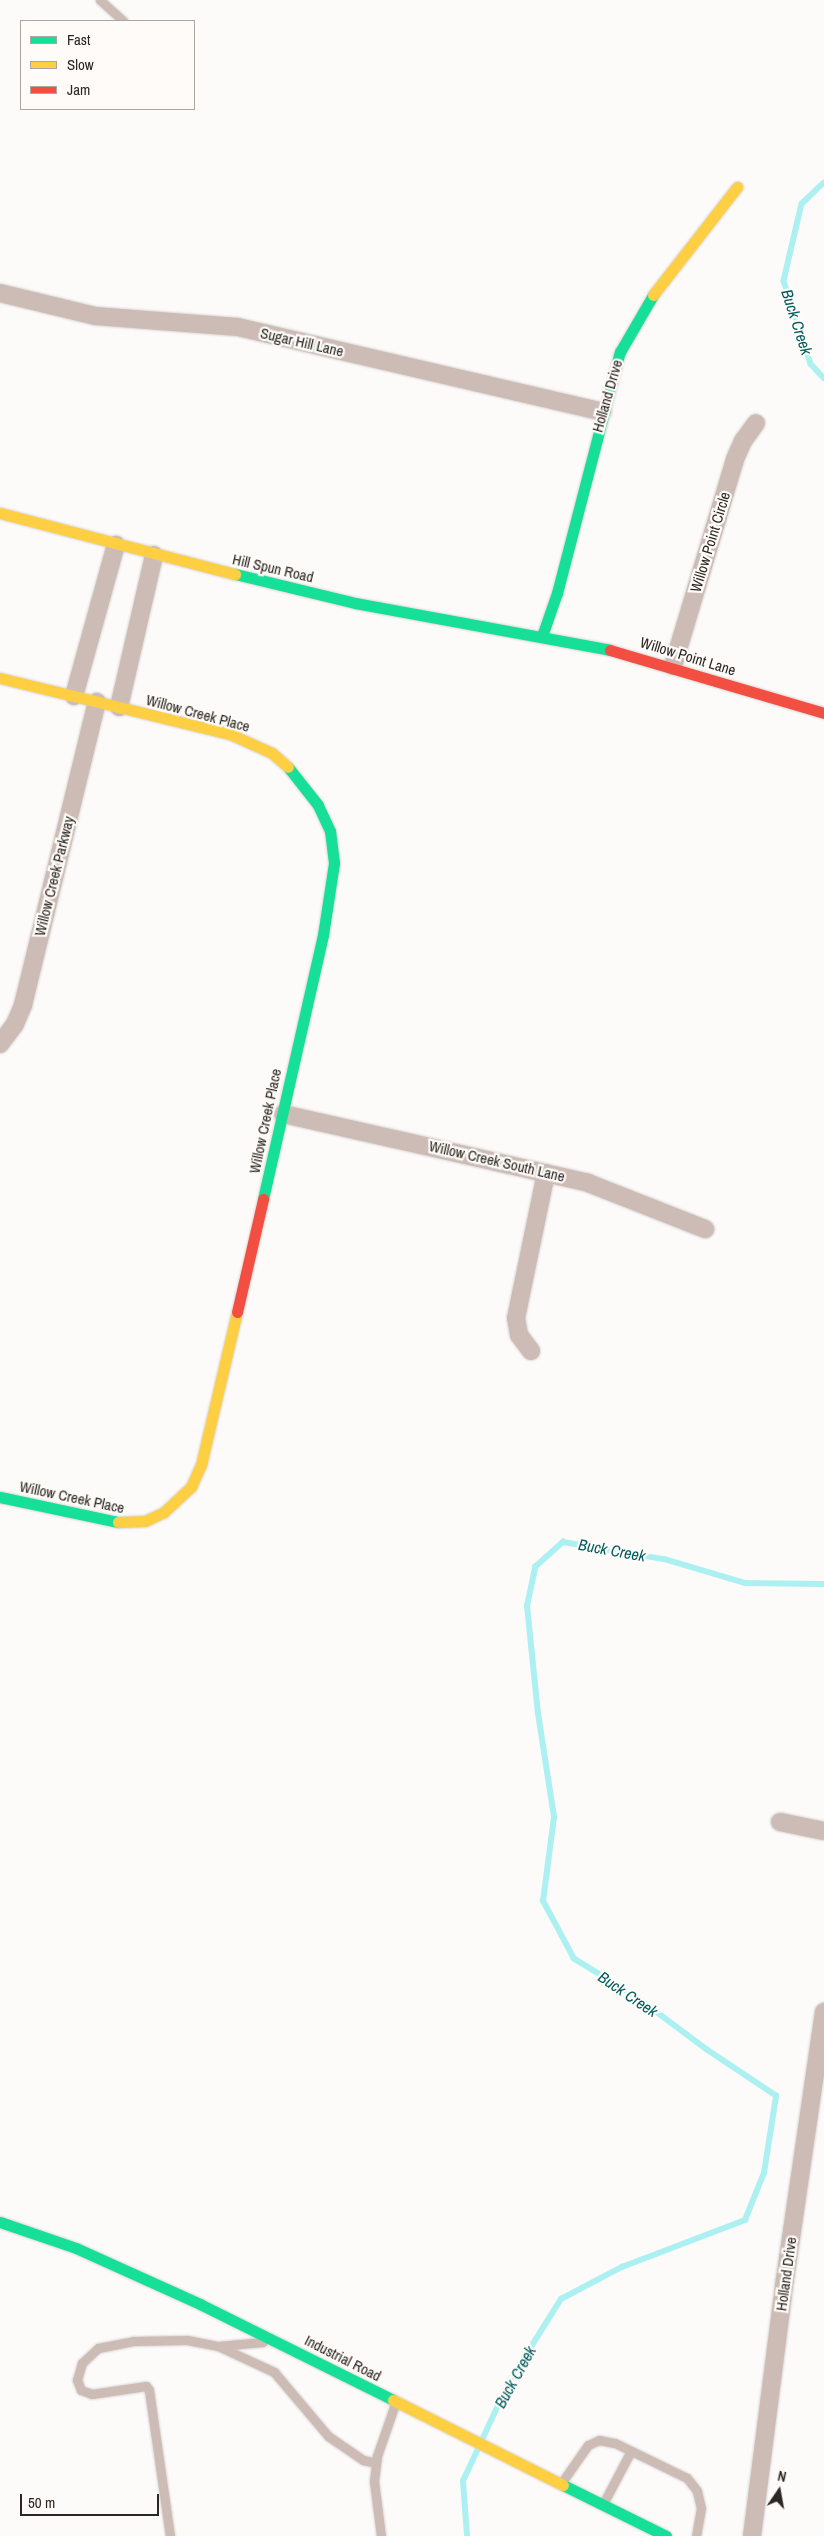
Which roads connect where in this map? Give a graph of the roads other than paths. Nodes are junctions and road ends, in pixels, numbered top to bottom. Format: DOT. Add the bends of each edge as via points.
graph roads {
  1 [pos="100,0"];
  2 [pos="122,20"];
  3 [pos="737,187"];
  4 [pos="0,292"];
  5 [pos="602,412"];
  6 [pos="756,424"];
  7 [pos="0,513"];
  8 [pos="116,545"];
  9 [pos="154,555"];
  10 [pos="542,636"];
  11 [pos="673,666"];
  12 [pos="0,678"];
  13 [pos="74,696"];
  14 [pos="96,702"];
  15 [pos="119,707"];
  16 [pos="824,713"];
  17 [pos="0,1044"];
  18 [pos="283,1114"];
  19 [pos="546,1172"];
  20 [pos="705,1229"];
  21 [pos="531,1351"];
  22 [pos="0,1497"];
  23 [pos="780,1822"];
  24 [pos="824,1831"];
  25 [pos="824,2012"];
  26 [pos="0,2222"];
  27 [pos="273,2339"];
  28 [pos="218,2346"];
  29 [pos="396,2402"];
  30 [pos="631,2451"];
  31 [pos="376,2463"];
  32 [pos="561,2484"];
  33 [pos="603,2505"];
  34 [pos="170,2536"];
  35 [pos="381,2536"];
  36 [pos="666,2536"];
  37 [pos="696,2536"];
  38 [pos="752,2536"];
  1 -- 2 [label="lane"];
  3 -- 5 [label="street, Holland Drive" via="648,302 627,335"];
  4 -- 5 [label="street, Sugar Hill Lane" via="95,316 238,327"];
  5 -- 10 [label="street, Holland Drive" via="557,593"];
  6 -- 11 [label="street, Willow Point Circle" via="735,459"];
  7 -- 8 [label="street, Hill Spun Road"];
  8 -- 9 [label="street, Hill Spun Road"];
  8 -- 13 [label="street"];
  9 -- 10 [label="street, Hill Spun Road" via="355,603"];
  9 -- 15 [label="street"];
  10 -- 11 [label="street, Willow Point Lane"];
  11 -- 16 [label="street, Willow Point Lane"];
  12 -- 13 [label="street, Willow Creek Place"];
  13 -- 14 [label="street, Willow Creek Place"];
  14 -- 15 [label="street, Willow Creek Place"];
  14 -- 17 [label="street, Willow Creek Parkway" via="23,1005 15,1024"];
  15 -- 18 [label="street, Willow Creek Place" via="230,734 272,753 309,790 330,831 333,882"];
  18 -- 19 [label="street, Willow Creek South Lane"];
  18 -- 22 [label="street, Willow Creek Place" via="201,1465 191,1487 164,1512 145,1521 126,1524"];
  19 -- 20 [label="street, Willow Creek South Lane" via="612,1191"];
  19 -- 21 [label="street" via="516,1318 519,1335"];
  23 -- 24 [label="street"];
  25 -- 38 [label="street, Holland Drive"];
  26 -- 27 [label="street, Industrial Road" via="76,2248"];
  27 -- 28 [label="lane"];
  27 -- 29 [label="street, Industrial Road"];
  28 -- 31 [label="lane" via="274,2372 328,2436 363,2460"];
  28 -- 34 [label="lane" via="187,2340 133,2341 98,2348 82,2363 77,2380 81,2390 92,2394 146,2386 150,2390"];
  29 -- 31 [label="lane" via="380,2441"];
  29 -- 32 [label="street, Industrial Road"];
  30 -- 32 [label="lane" via="599,2440 588,2445"];
  30 -- 33 [label="lane"];
  30 -- 37 [label="lane" via="687,2478 701,2508"];
  31 -- 35 [label="lane" via="374,2481"];
  32 -- 33 [label="street, Industrial Road"];
  33 -- 36 [label="street, Industrial Road"];
}
